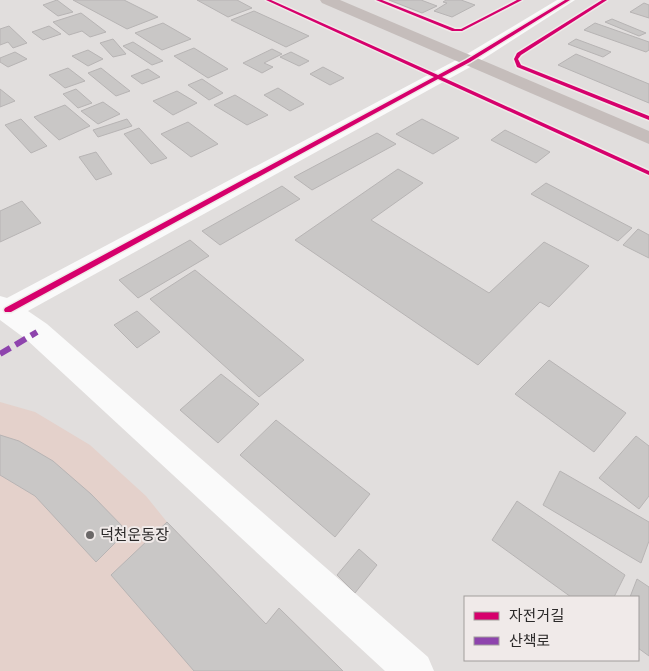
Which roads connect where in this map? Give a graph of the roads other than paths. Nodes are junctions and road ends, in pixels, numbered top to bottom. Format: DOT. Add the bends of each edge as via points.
graph roads {
  1 [pos="327,0"];
  2 [pos="568,0"];
  3 [pos="468,61"];
  4 [pos="649,138"];
  5 [pos="4,308"];
  6 [pos="414,671"];
  1 -- 3 [label="main road"];
  2 -- 3 [label="street"];
  3 -- 4 [label="main road"];
  3 -- 5 [label="street"];
  5 -- 6 [label="street" via="37,332"];
}
